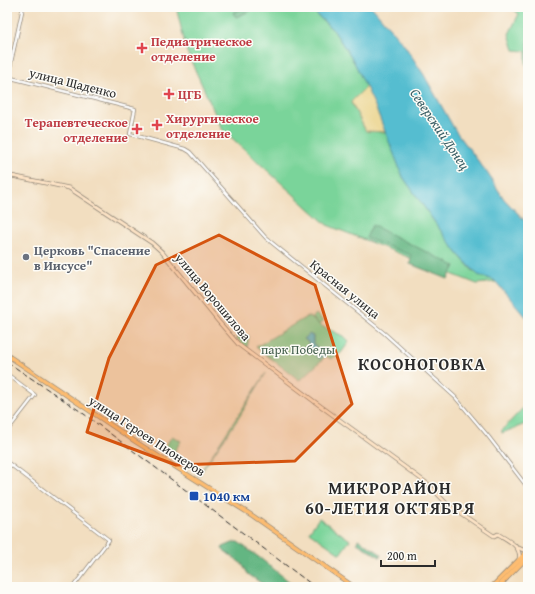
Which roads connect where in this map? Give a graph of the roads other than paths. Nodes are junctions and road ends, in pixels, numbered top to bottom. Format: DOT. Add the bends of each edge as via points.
graph roads {
  1 [pos="23,7"];
  2 [pos="7,78"];
  3 [pos="130,134"];
  4 [pos="7,175"];
  5 [pos="7,355"];
  6 [pos="7,374"];
  7 [pos="7,431"];
  8 [pos="7,462"];
  9 [pos="528,488"];
  10 [pos="517,547"];
  11 [pos="528,550"];
  12 [pos="528,556"];
  13 [pos="519,560"];
  14 [pos="73,587"];
  15 [pos="354,587"];
  16 [pos="492,587"];
  17 [pos="498,587"];
  1 -- 2 [label="street"];
  2 -- 3 [label="street, улица Щаденко" via="135,108"];
  3 -- 9 [label="street, Красная улица" via="190,152 266,238 390,337 455,397"];
  4 -- 10 [label="main road, улица Ворошилова" via="69,188 152,243 161,250 240,345 428,484 447,504 491,534"];
  5 -- 15 [label="main road, улица Героев Пионеров" via="136,442 253,516"];
  6 -- 7 [label="street" via="35,395"];
  8 -- 14 [label="street" via="109,540"];
  10 -- 11 [label="main road"];
  10 -- 13 [label="main road" via="520,553"];
  11 -- 13 [label="highway"];
  12 -- 17 [label="highway"];
  13 -- 16 [label="highway"];
}
